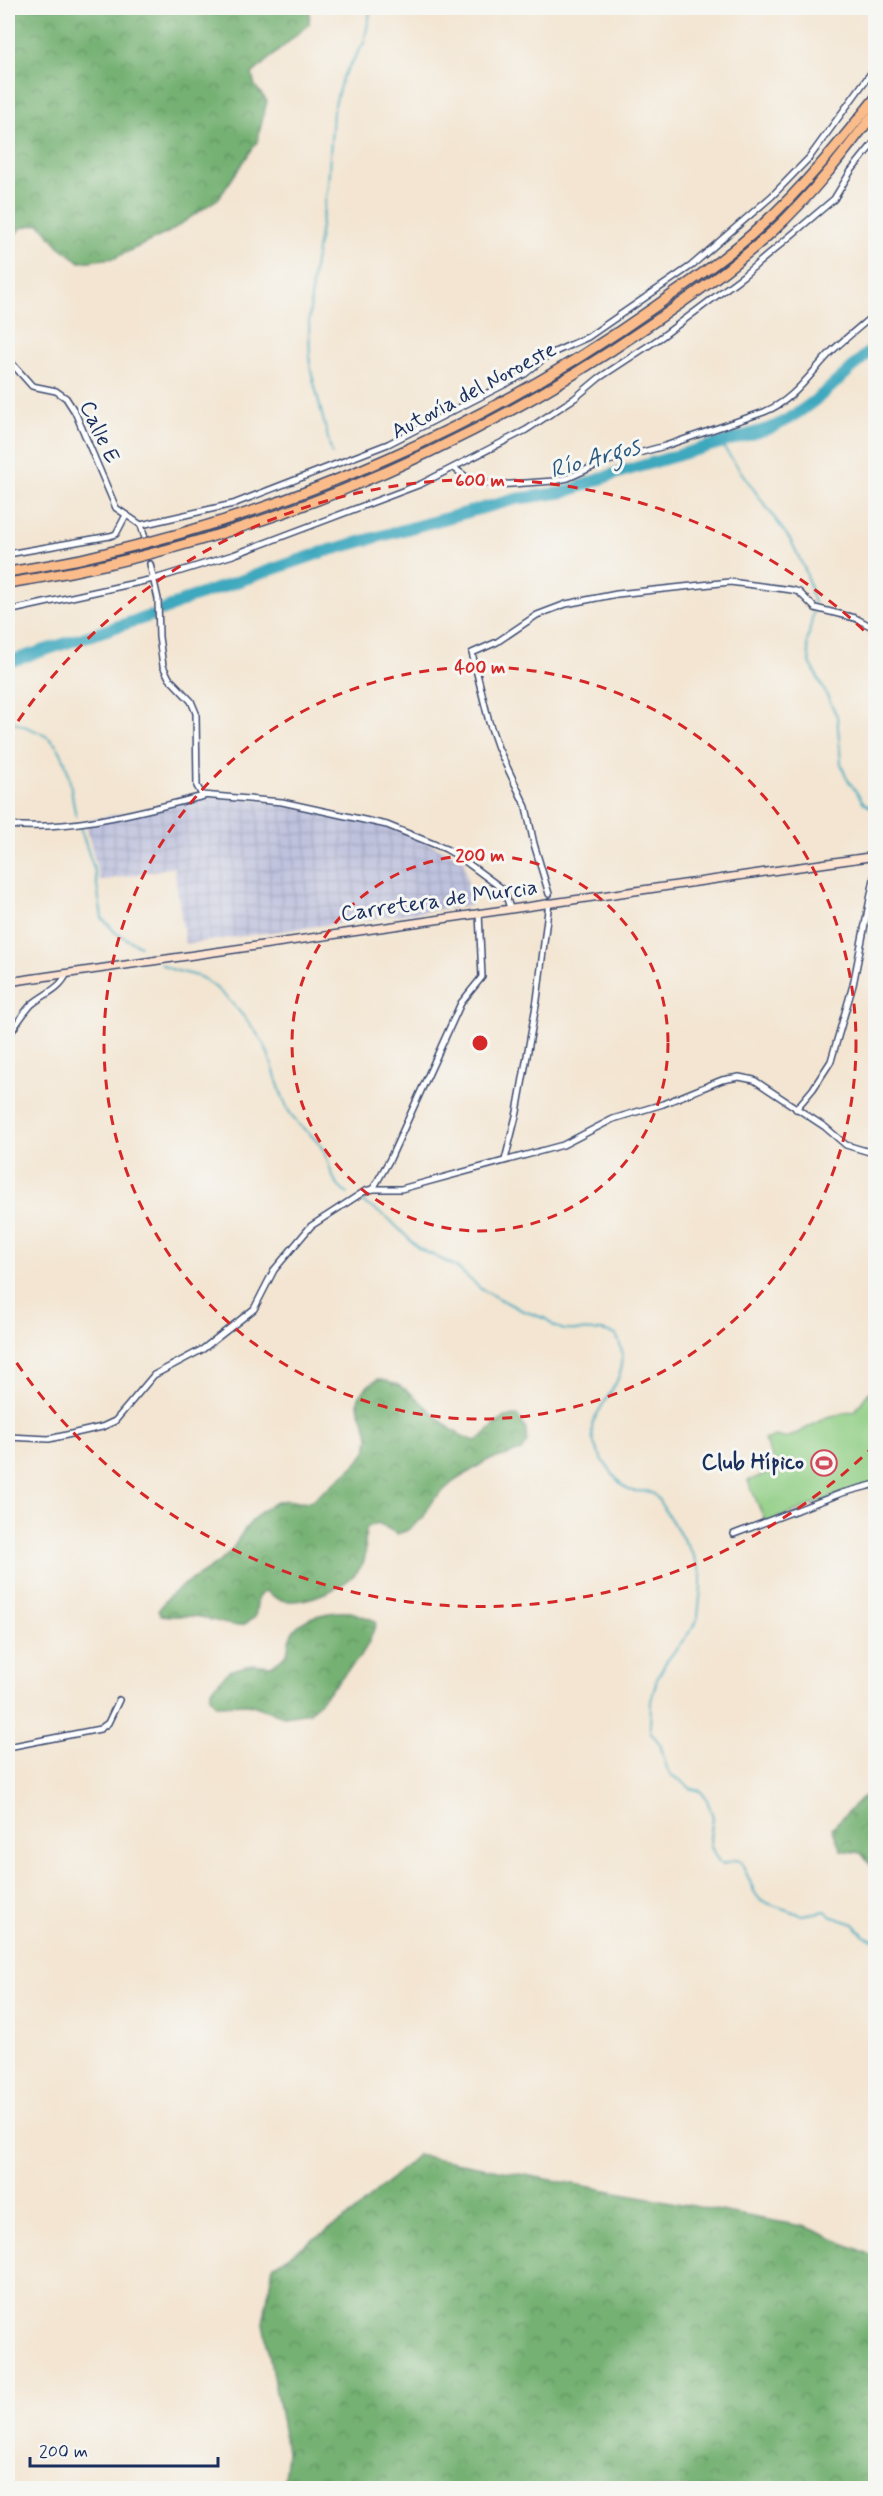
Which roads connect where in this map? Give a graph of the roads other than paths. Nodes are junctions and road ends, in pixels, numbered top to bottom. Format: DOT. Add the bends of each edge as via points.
graph roads {
  1 [pos="876,66"];
  2 [pos="876,97"];
  3 [pos="876,111"];
  4 [pos="876,140"];
  5 [pos="876,313"];
  6 [pos="8,359"];
  7 [pos="454,468"];
  8 [pos="126,515"];
  9 [pos="141,525"];
  10 [pos="144,535"];
  11 [pos="8,554"];
  12 [pos="150,564"];
  13 [pos="8,572"];
  14 [pos="153,579"];
  15 [pos="8,583"];
  16 [pos="8,611"];
  17 [pos="876,629"];
  18 [pos="204,796"];
  19 [pos="8,825"];
  20 [pos="876,856"];
  21 [pos="876,869"];
  22 [pos="549,894"];
  23 [pos="549,902"];
  24 [pos="510,908"];
  25 [pos="479,913"];
  26 [pos="67,973"];
  27 [pos="8,982"];
  28 [pos="8,1037"];
  29 [pos="796,1109"];
  30 [pos="876,1154"];
  31 [pos="505,1160"];
  32 [pos="373,1189"];
  33 [pos="8,1437"];
  34 [pos="876,1484"];
  35 [pos="734,1534"];
  36 [pos="119,1700"];
  37 [pos="8,1748"];
  1 -- 9 [label="street" via="809,158 772,196 691,266 588,337 388,444 233,504"];
  2 -- 13 [label="highway, Autovía del Noroeste" via="822,165 761,227 627,327 471,420 290,498 229,519 91,557"];
  3 -- 15 [label="highway, Autovía del Noroeste" via="822,182 773,232 697,293 555,386 393,468 278,514 159,553 64,575"];
  4 -- 7 [label="street" via="834,199 705,306 552,414"];
  5 -- 7 [label="street" via="832,351 791,396 764,412 554,481 496,485 469,479"];
  6 -- 8 [label="street, Calle E" via="32,386 56,391 66,398 116,508"];
  7 -- 14 [label="street" via="233,555"];
  8 -- 9 [label="street, Calle E"];
  8 -- 11 [label="street" via="116,534 110,536"];
  9 -- 10 [label="street"];
  12 -- 14 [label="street"];
  14 -- 16 [label="street"];
  14 -- 18 [label="street" via="163,666 196,713 197,786"];
  17 -- 22 [label="street" via="855,618 815,608 799,592 730,582 617,594 566,604 537,615 497,642 472,653 489,722 526,807"];
  18 -- 19 [label="street" via="75,822"];
  18 -- 24 [label="street" via="276,801 387,825 458,856 504,890"];
  20 -- 23 [label="main road, Carretera de Murcia"];
  21 -- 29 [label="street" via="853,985 831,1061"];
  23 -- 24 [label="main road, Carretera de Murcia"];
  23 -- 31 [label="street" via="537,1000"];
  24 -- 25 [label="main road, Carretera de Murcia"];
  25 -- 26 [label="main road, Carretera de Murcia"];
  25 -- 32 [label="street" via="482,977 461,1003"];
  26 -- 27 [label="main road, Carretera de Murcia"];
  26 -- 28 [label="street" via="59,986 24,1013"];
  29 -- 30 [label="street" via="846,1145"];
  29 -- 31 [label="street" via="754,1080 731,1078 613,1119 563,1145"];
  31 -- 32 [label="street" via="401,1189"];
  32 -- 33 [label="street" via="358,1194 311,1226 274,1270 254,1310 203,1348 154,1375 115,1421 49,1439"];
  34 -- 35 [label="street"];
  36 -- 37 [label="street" via="108,1723 100,1729"];
}
